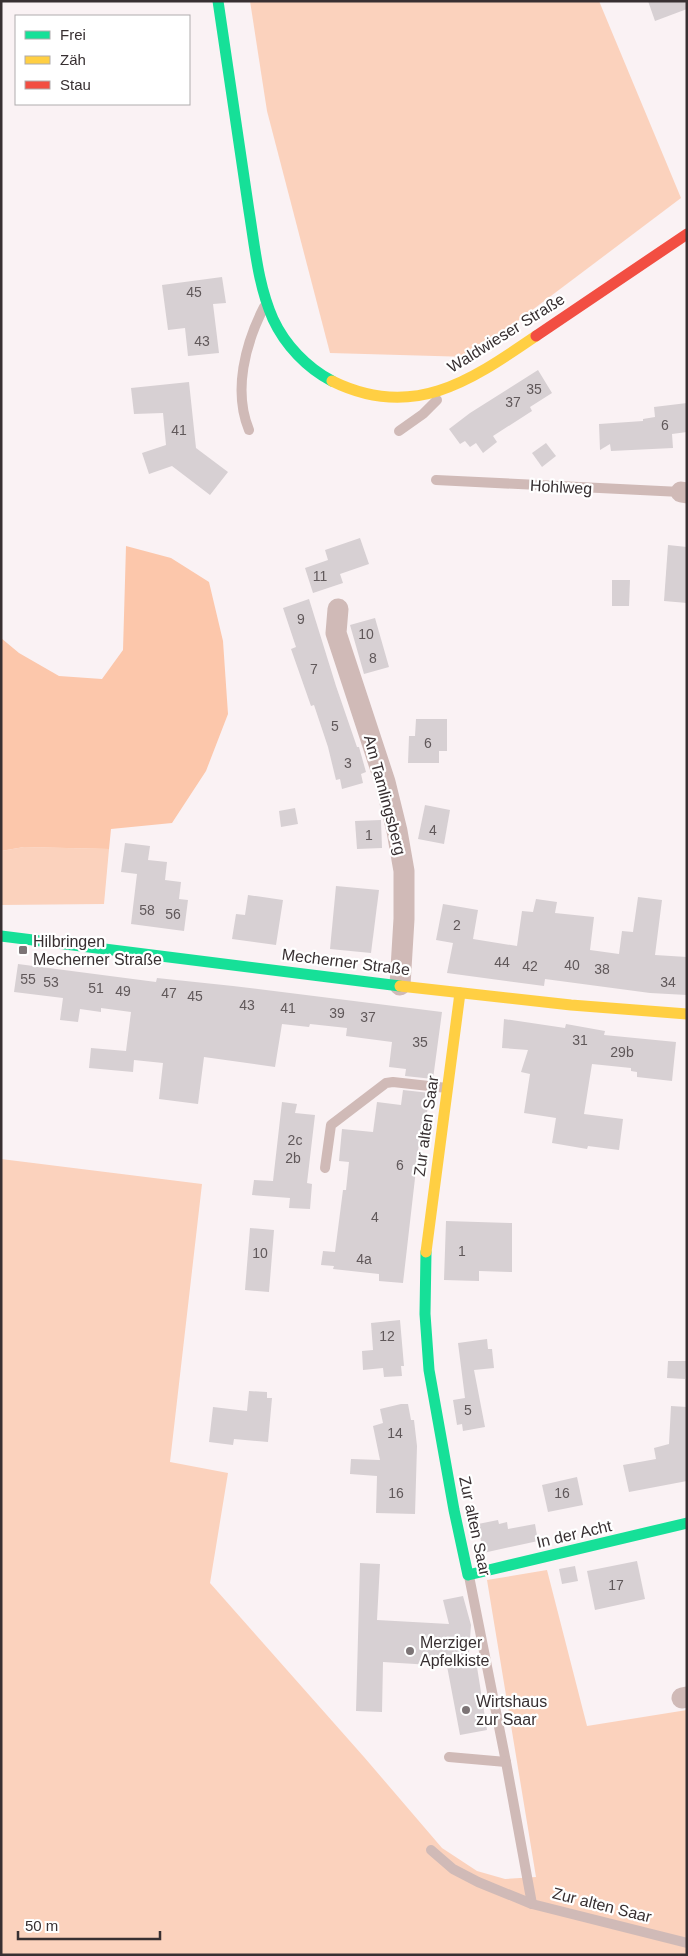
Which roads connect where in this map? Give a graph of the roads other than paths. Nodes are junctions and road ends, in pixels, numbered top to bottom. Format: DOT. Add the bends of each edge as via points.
graph roads {
  1 [pos="218,1"];
  2 [pos="687,234"];
  3 [pos="266,302"];
  4 [pos="445,390"];
  5 [pos="250,430"];
  6 [pos="399,431"];
  7 [pos="436,480"];
  8 [pos="684,492"];
  9 [pos="338,609"];
  10 [pos="1,936"];
  11 [pos="400,985"];
  12 [pos="460,993"];
  13 [pos="687,1014"];
  14 [pos="448,1088"];
  15 [pos="325,1168"];
  16 [pos="687,1523"];
  17 [pos="468,1575"];
  18 [pos="449,1757"];
  19 [pos="506,1762"];
  20 [pos="431,1850"];
  21 [pos="532,1904"];
  22 [pos="687,1943"];
  1 -- 3 [label="main road, Waldwieser Straße"];
  2 -- 4 [label="main road, Waldwieser Straße" via="506,356"];
  3 -- 4 [label="main road, Waldwieser Straße" via="292,350 329,379 352,389 382,395 422,395"];
  3 -- 5 [label="lane" via="246,350 242,408"];
  4 -- 6 [label="lane" via="422,414"];
  7 -- 8 [label="lane, Hohlweg"];
  9 -- 11 [label="street, Am Tamlingsberg" via="336,633 385,782 404,871"];
  10 -- 11 [label="main road, Mecherner Straße"];
  11 -- 12 [label="main road, Mecherner Straße"];
  12 -- 13 [label="main road, Mecherner Straße"];
  12 -- 14 [label="main road, Zur alten Saar"];
  14 -- 15 [label="lane" via="386,1083 331,1124"];
  14 -- 17 [label="main road, Zur alten Saar" via="426,1249 426,1314 430,1379"];
  16 -- 17 [label="main road, In der Acht"];
  17 -- 19 [label="lane, Zur alten Saar"];
  18 -- 19 [label="lane"];
  19 -- 21 [label="lane, Zur alten Saar"];
  20 -- 21 [label="lane" via="453,1869"];
  21 -- 22 [label="lane, Zur alten Saar"];
}
